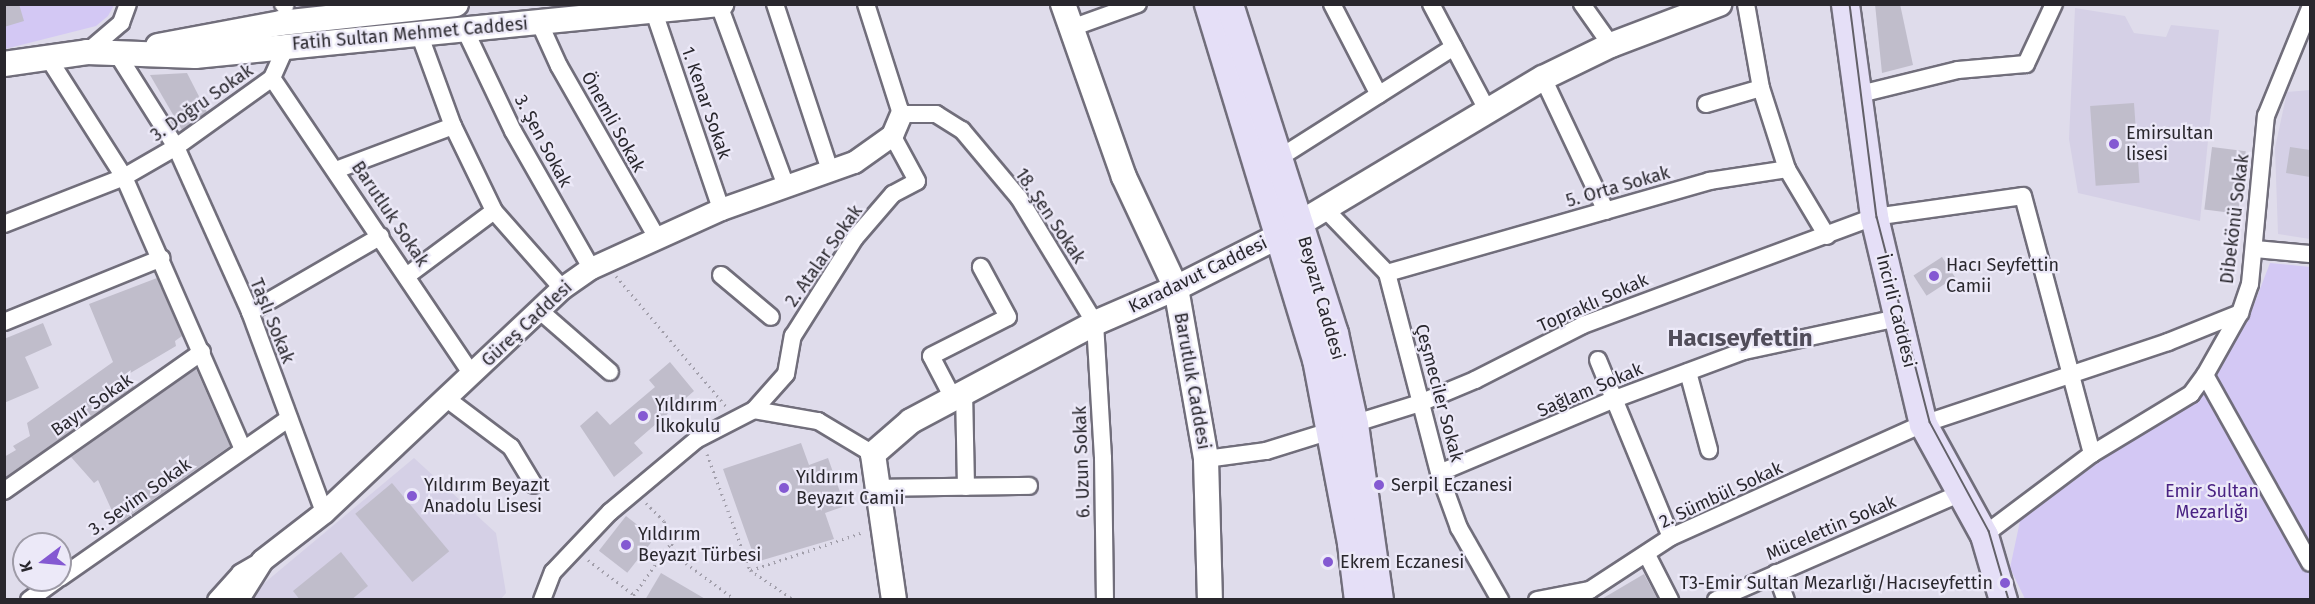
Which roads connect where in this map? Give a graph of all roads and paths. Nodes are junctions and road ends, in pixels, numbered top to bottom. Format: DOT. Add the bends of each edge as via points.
graph roads {
  1 [pos="128,4"];
  2 [pos="456,4"];
  3 [pos="775,4"];
  4 [pos="866,4"];
  5 [pos="1063,4"];
  6 [pos="1138,4"];
  7 [pos="1208,4"];
  8 [pos="1229,4"];
  9 [pos="1332,4"];
  10 [pos="1431,4"];
  11 [pos="1582,4"];
  12 [pos="1719,4"];
  13 [pos="1746,4"];
  14 [pos="1845,4"];
  15 [pos="2054,4"];
  16 [pos="720,5"];
  17 [pos="2310,8"];
  18 [pos="653,9"];
  19 [pos="539,22"];
  20 [pos="1074,27"];
  21 [pos="465,30"];
  22 [pos="420,36"];
  23 [pos="1611,45"];
  24 [pos="286,46"];
  25 [pos="1454,47"];
  26 [pos="87,52"];
  27 [pos="126,52"];
  28 [pos="20,62"];
  29 [pos="273,78"];
  30 [pos="1543,78"];
  31 [pos="1761,88"];
  32 [pos="1379,94"];
  33 [pos="1856,95"];
  34 [pos="1706,104"];
  35 [pos="1486,108"];
  36 [pos="901,114"];
  37 [pos="453,126"];
  38 [pos="892,135"];
  39 [pos="176,147"];
  40 [pos="1280,159"];
  41 [pos="1786,169"];
  42 [pos="336,170"];
  43 [pos="830,170"];
  44 [pos="124,177"];
  45 [pos="786,186"];
  46 [pos="722,209"];
  47 [pos="1325,209"];
  48 [pos="494,211"];
  49 [pos="1605,211"];
  50 [pos="1874,218"];
  51 [pos="4,224"];
  52 [pos="1288,230"];
  53 [pos="381,236"];
  54 [pos="1827,236"];
  55 [pos="657,238"];
  56 [pos="2255,249"];
  57 [pos="2310,254"];
  58 [pos="162,258"];
  59 [pos="598,265"];
  60 [pos="981,267"];
  61 [pos="1387,273"];
  62 [pos="408,274"];
  63 [pos="721,275"];
  64 [pos="562,288"];
  65 [pos="1176,288"];
  66 [pos="539,310"];
  67 [pos="250,312"];
  68 [pos="2240,314"];
  69 [pos="771,317"];
  70 [pos="1898,318"];
  71 [pos="4,322"];
  72 [pos="1095,322"];
  73 [pos="202,352"];
  74 [pos="1598,360"];
  75 [pos="610,372"];
  76 [pos="1688,372"];
  77 [pos="472,375"];
  78 [pos="2070,375"];
  79 [pos="2205,375"];
  80 [pos="958,395"];
  81 [pos="447,399"];
  82 [pos="1615,399"];
  83 [pos="1420,403"];
  84 [pos="754,410"];
  85 [pos="289,418"];
  86 [pos="736,419"];
  87 [pos="1923,424"];
  88 [pos="1343,427"];
  89 [pos="243,448"];
  90 [pos="1709,450"];
  91 [pos="873,454"];
  92 [pos="2092,454"];
  93 [pos="1206,459"];
  94 [pos="712,461"];
  95 [pos="1439,473"];
  96 [pos="534,484"];
  97 [pos="1029,486"];
  98 [pos="966,487"];
  99 [pos="877,488"];
  100 [pos="4,491"];
  101 [pos="635,491"];
  102 [pos="1961,493"];
  103 [pos="324,512"];
  104 [pos="856,534"];
  105 [pos="1984,536"];
  106 [pos="1671,537"];
  107 [pos="671,543"];
  108 [pos="575,550"];
  109 [pos="1647,555"];
  110 [pos="262,560"];
  111 [pos="2310,563"];
  112 [pos="72,569"];
  113 [pos="750,570"];
  114 [pos="1776,573"];
  115 [pos="633,594"];
  116 [pos="1594,595"];
  117 [pos="216,600"];
  118 [pos="237,600"];
  119 [pos="542,600"];
  120 [pos="630,600"];
  121 [pos="736,600"];
  122 [pos="794,600"];
  123 [pos="894,600"];
  124 [pos="1105,600"];
  125 [pos="1210,600"];
  126 [pos="1358,600"];
  127 [pos="1379,600"];
  128 [pos="1500,600"];
  129 [pos="1537,600"];
  130 [pos="1670,600"];
  131 [pos="1716,600"];
  132 [pos="1786,600"];
  133 [pos="2003,600"];
  1 -- 26 [label="street" via="121,23"];
  2 -- 27 [label="main road, Fatih Sultan Mehmet Caddesi" via="281,23"];
  3 -- 43 [label="street"];
  4 -- 36 [label="street"];
  5 -- 20 [label="main road, Barutluk Caddesi"];
  6 -- 20 [label="street"];
  7 -- 52 [label="main road, Beyazıt Caddesi" via="1244,116"];
  8 -- 40 [label="main road, Beyazıt Caddesi"];
  9 -- 32 [label="street"];
  10 -- 25 [label="street"];
  11 -- 23 [label="street"];
  12 -- 23 [label="main road, Karadavut Caddesi"];
  13 -- 31 [label="street"];
  14 -- 33 [label="main road, İncirli Caddesi"];
  15 -- 33 [label="street" via="2026,64 1958,70"];
  16 -- 18 [label="main road, Fatih Sultan Mehmet Caddesi"];
  16 -- 45 [label="street"];
  17 -- 56 [label="street, Dibekönü Sokak" via="2266,116"];
  18 -- 19 [label="main road, Fatih Sultan Mehmet Caddesi"];
  18 -- 46 [label="street, 1. Kenar Sokak"];
  19 -- 21 [label="main road, Fatih Sultan Mehmet Caddesi"];
  19 -- 55 [label="street, Önemli Sokak" via="559,66"];
  20 -- 65 [label="main road, Barutluk Caddesi" via="1124,177"];
  21 -- 22 [label="main road, Fatih Sultan Mehmet Caddesi"];
  21 -- 59 [label="street, 3. Şen Sokak" via="513,131"];
  22 -- 24 [label="main road, Fatih Sultan Mehmet Caddesi"];
  22 -- 37 [label="street"];
  23 -- 30 [label="main road, Karadavut Caddesi"];
  24 -- 27 [label="main road, Fatih Sultan Mehmet Caddesi" via="195,56"];
  24 -- 29 [label="street, 3. Doğru Sokak"];
  25 -- 32 [label="street"];
  25 -- 35 [label="street"];
  26 -- 27 [label="main road, Fatih Sultan Mehmet Caddesi"];
  26 -- 28 [label="main road, Fatih Sultan Mehmet Caddesi"];
  27 -- 39 [label="street, Taşlı Sokak"];
  28 -- 44 [label="street"];
  29 -- 39 [label="street, 3. Doğru Sokak"];
  29 -- 42 [label="street, Barutluk Sokak"];
  30 -- 35 [label="main road, Karadavut Caddesi"];
  30 -- 49 [label="street"];
  31 -- 34 [label="street"];
  31 -- 41 [label="street"];
  32 -- 40 [label="street"];
  33 -- 50 [label="main road, İncirli Caddesi"];
  35 -- 47 [label="main road, Karadavut Caddesi"];
  36 -- 38 [label="street"];
  36 -- 72 [label="street, 18. Şen Sokak" via="936,114 962,130 1019,198"];
  37 -- 42 [label="street"];
  37 -- 48 [label="street"];
  38 -- 43 [label="street, Güreş Caddesi" via="854,162"];
  38 -- 84 [label="street, 2. Atalar Sokak" via="917,181 893,194 855,238 793,336 786,374"];
  39 -- 44 [label="street, 3. Doğru Sokak"];
  39 -- 67 [label="street, Taşlı Sokak"];
  40 -- 52 [label="main road, Beyazıt Caddesi"];
  41 -- 49 [label="street, 5. Orta Sokak" via="1709,182"];
  41 -- 54 [label="street"];
  42 -- 53 [label="street, Barutluk Sokak"];
  43 -- 45 [label="street, Güreş Caddesi"];
  44 -- 51 [label="street, 3. Doğru Sokak"];
  44 -- 58 [label="street"];
  45 -- 46 [label="street, Güreş Caddesi"];
  46 -- 55 [label="street, Güreş Caddesi"];
  47 -- 52 [label="main road, Karadavut Caddesi"];
  47 -- 61 [label="street, Çeşmeciler Sokak"];
  48 -- 62 [label="street"];
  48 -- 64 [label="street"];
  49 -- 61 [label="street, 5. Orta Sokak"];
  50 -- 54 [label="street, Topraklı Sokak"];
  50 -- 70 [label="main road, İncirli Caddesi"];
  50 -- 78 [label="street, Topraklı Sokak" via="2023,196"];
  52 -- 65 [label="main road, Karadavut Caddesi"];
  52 -- 88 [label="main road, Beyazıt Caddesi" via="1334,333"];
  53 -- 62 [label="street, Barutluk Sokak"];
  53 -- 67 [label="street"];
  54 -- 83 [label="street, Topraklı Sokak" via="1697,280 1583,325"];
  55 -- 59 [label="street, Güreş Caddesi"];
  56 -- 57 [label="street"];
  56 -- 68 [label="street, Dibekönü Sokak"];
  58 -- 71 [label="street"];
  58 -- 73 [label="street"];
  59 -- 64 [label="street, Güreş Caddesi"];
  59 -- 86 [label="path"];
  60 -- 80 [label="street" via="1008,317 931,356"];
  61 -- 83 [label="street, Çeşmeciler Sokak"];
  62 -- 77 [label="street, Barutluk Sokak"];
  63 -- 69 [label="street, 2. Atalar Sokak"];
  64 -- 66 [label="street, Güreş Caddesi"];
  65 -- 72 [label="main road, Karadavut Caddesi"];
  65 -- 93 [label="main road, Barutluk Caddesi"];
  66 -- 75 [label="street"];
  66 -- 77 [label="street, Güreş Caddesi"];
  67 -- 85 [label="street, Taşlı Sokak"];
  68 -- 78 [label="street, 2. Sümbül Sokak"];
  68 -- 79 [label="street, Dibekönü Sokak"];
  70 -- 76 [label="street, Sağlam Sokak" via="1744,351"];
  70 -- 87 [label="main road, İncirli Caddesi"];
  72 -- 80 [label="main road, Karadavut Caddesi"];
  72 -- 124 [label="street, 6. Uzun Sokak" via="1103,458"];
  73 -- 89 [label="street"];
  73 -- 100 [label="street, Bayır Sokak"];
  74 -- 82 [label="street"];
  76 -- 82 [label="street, Sağlam Sokak"];
  76 -- 90 [label="street"];
  77 -- 81 [label="street, Güreş Caddesi"];
  78 -- 87 [label="street, 2. Sümbül Sokak"];
  78 -- 92 [label="street"];
  79 -- 92 [label="street, Dibekönü Sokak" via="2190,394"];
  79 -- 111 [label="street"];
  80 -- 91 [label="main road, Karadavut Caddesi" via="911,421"];
  80 -- 98 [label="street"];
  81 -- 96 [label="street" via="511,447"];
  81 -- 103 [label="street, Güreş Caddesi"];
  82 -- 95 [label="street, Sağlam Sokak"];
  82 -- 106 [label="street"];
  83 -- 88 [label="street, Topraklı Sokak"];
  83 -- 95 [label="street, Çeşmeciler Sokak"];
  84 -- 86 [label="street"];
  84 -- 91 [label="street" via="818,421"];
  85 -- 89 [label="street, 3. Sevim Sokak"];
  85 -- 103 [label="street, Taşlı Sokak"];
  86 -- 101 [label="street" via="696,440"];
  87 -- 102 [label="main road, İncirli Caddesi"];
  87 -- 106 [label="street, 2. Sümbül Sokak"];
  88 -- 93 [label="street, Topraklı Sokak" via="1266,451"];
  88 -- 126 [label="main road, Beyazıt Caddesi"];
  88 -- 127 [label="main road, Beyazıt Caddesi"];
  89 -- 112 [label="street, 3. Sevim Sokak"];
  91 -- 99 [label="main road"];
  92 -- 105 [label="street, Dibekönü Sokak"];
  93 -- 125 [label="main road, Barutluk Caddesi"];
  94 -- 113 [label="path"];
  95 -- 128 [label="street, Çeşmeciler Sokak" via="1459,528"];
  97 -- 98 [label="street"];
  98 -- 99 [label="street"];
  99 -- 123 [label="main road"];
  101 -- 107 [label="path" via="664,521"];
  101 -- 108 [label="street"];
  102 -- 105 [label="main road, İncirli Caddesi"];
  102 -- 114 [label="street, Mücelettin Sokak"];
  103 -- 110 [label="street, Güreş Caddesi"];
  104 -- 113 [label="path"];
  105 -- 133 [label="main road, İncirli Caddesi"];
  106 -- 109 [label="street, 2. Sümbül Sokak"];
  107 -- 115 [label="path"];
  107 -- 121 [label="path" via="676,556"];
  108 -- 115 [label="path"];
  108 -- 119 [label="street" via="553,572"];
  109 -- 116 [label="street, 2. Sümbül Sokak"];
  109 -- 130 [label="street"];
  110 -- 117 [label="street" via="240,573"];
  110 -- 118 [label="street, Güreş Caddesi"];
  113 -- 122 [label="path"];
  114 -- 131 [label="street, Mücelettin Sokak"];
  114 -- 132 [label="street"];
  115 -- 120 [label="path"];
  116 -- 129 [label="street, 2. Sümbül Sokak"];
}
